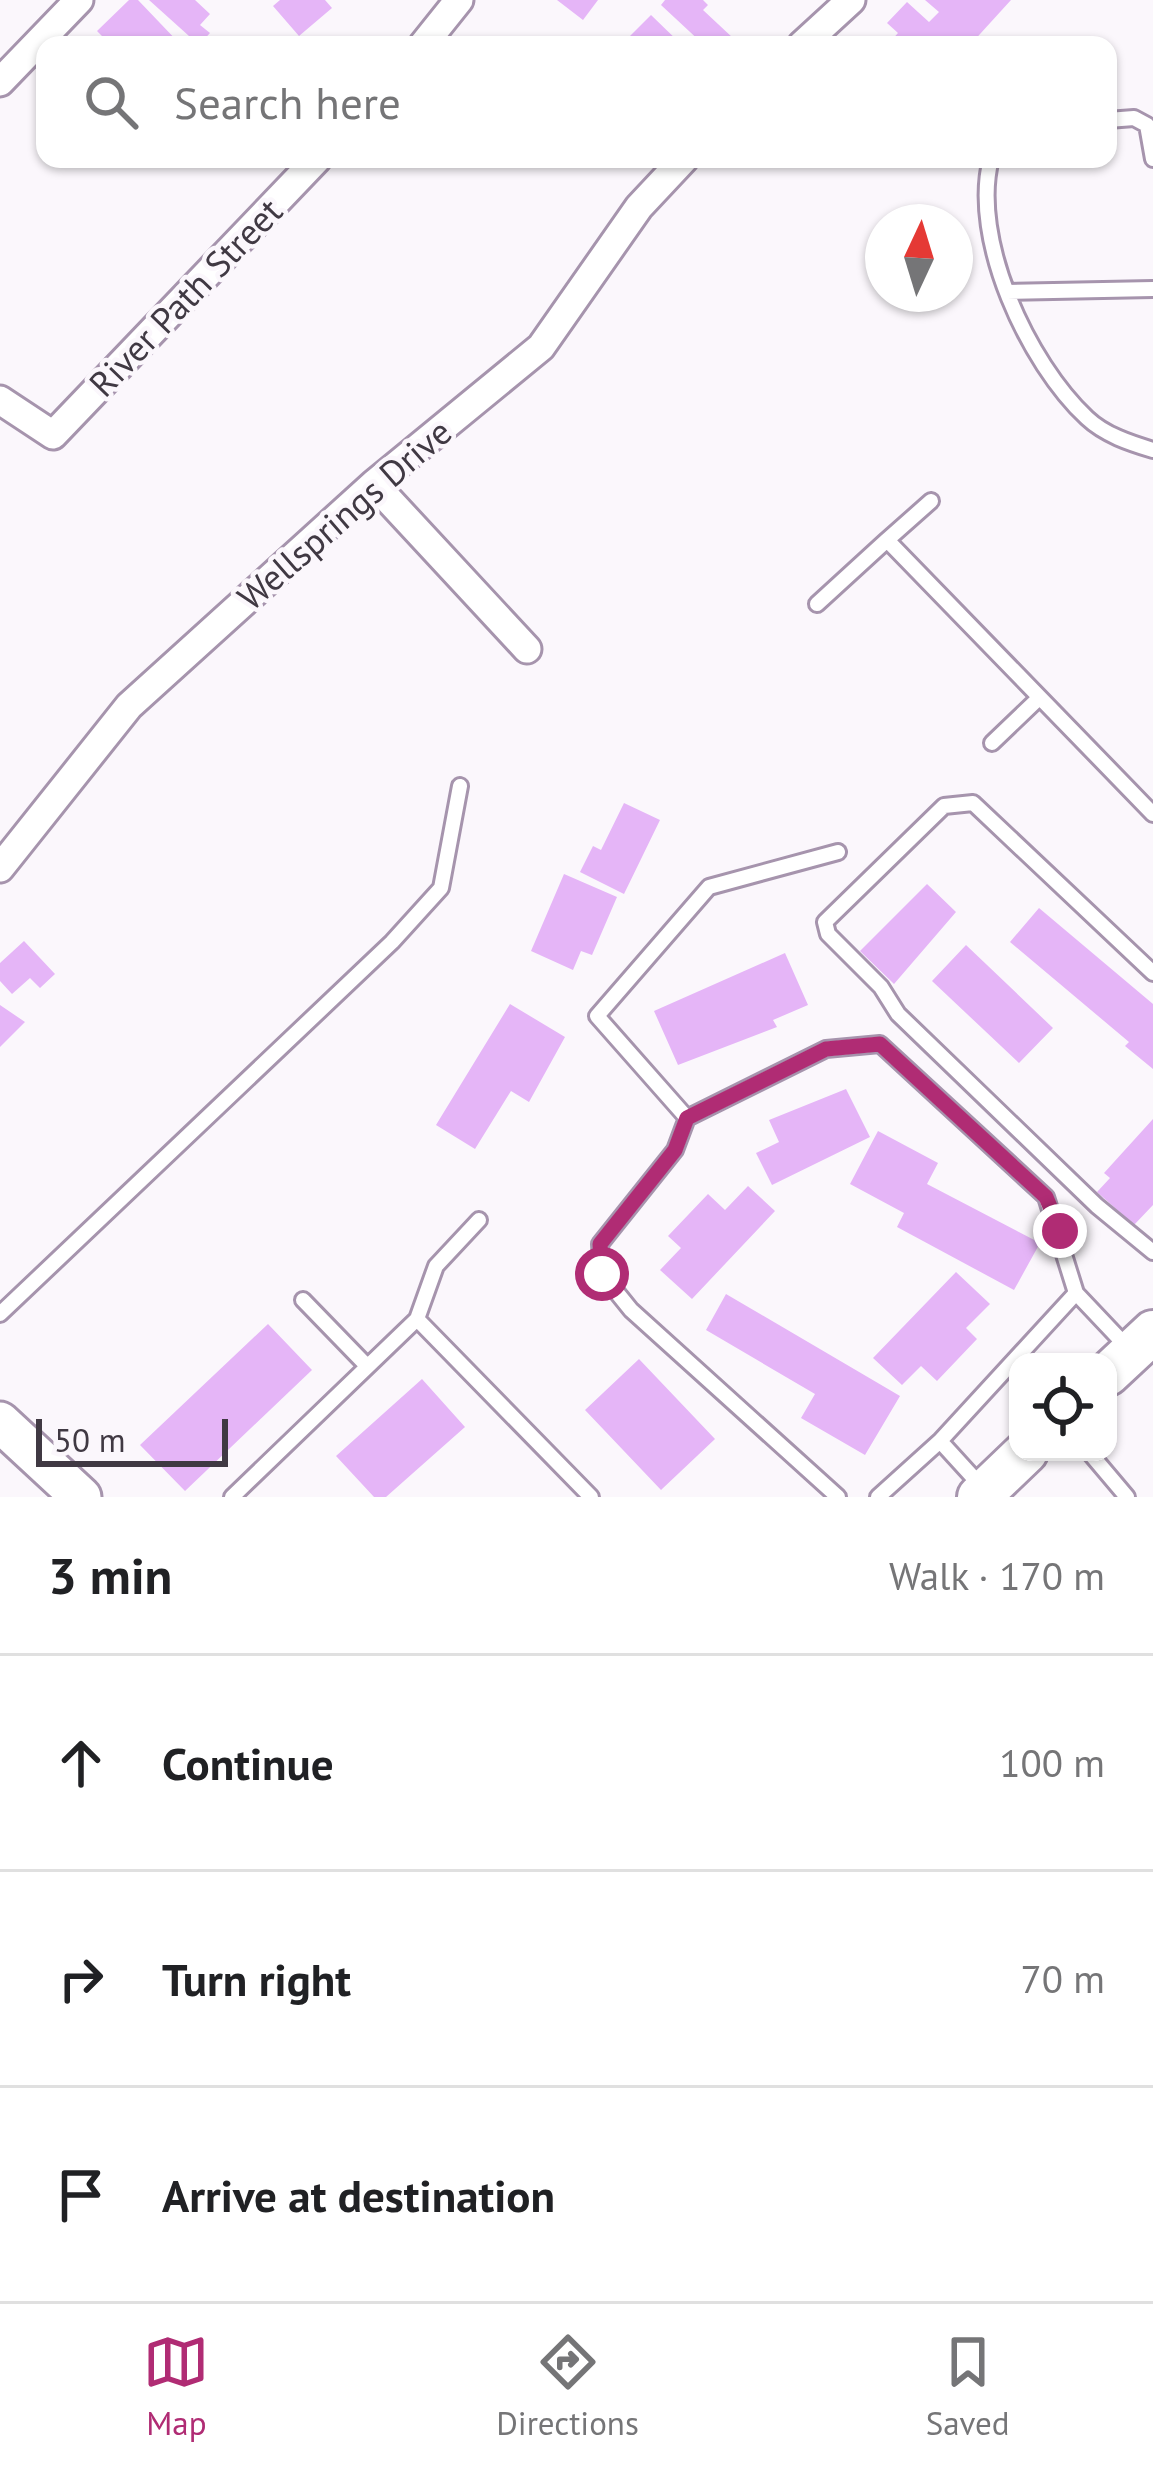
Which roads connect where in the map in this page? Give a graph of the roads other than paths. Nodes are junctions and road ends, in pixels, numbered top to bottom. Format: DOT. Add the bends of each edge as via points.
graph roads {
  1 [pos="79,0"];
  2 [pos="459,0"];
  3 [pos="851,0"];
  4 [pos="44,36"];
  5 [pos="429,36"];
  6 [pos="812,36"];
  7 [pos="36,45"];
  8 [pos="0,82"];
  9 [pos="1117,119"];
  10 [pos="1153,159"];
  11 [pos="308,168"];
  12 [pos="676,168"];
  13 [pos="990,168"];
  14 [pos="1153,289"];
  15 [pos="1007,292"];
  16 [pos="0,400"];
  17 [pos="1153,450"];
  18 [pos="374,484"];
  19 [pos="931,501"];
  20 [pos="887,540"];
  21 [pos="818,604"];
  22 [pos="527,649"];
  23 [pos="1040,698"];
  24 [pos="992,743"];
  25 [pos="460,786"];
  26 [pos="1153,814"];
  27 [pos="838,852"];
  28 [pos="0,868"];
  29 [pos="1153,973"];
  30 [pos="687,1118"];
  31 [pos="479,1220"];
  32 [pos="1152,1248"];
  33 [pos="1076,1293"];
  34 [pos="303,1300"];
  35 [pos="0,1314"];
  36 [pos="417,1319"];
  37 [pos="1131,1352"];
  38 [pos="367,1366"];
  39 [pos="0,1422"];
  40 [pos="940,1441"];
  41 [pos="1017,1461"];
  42 [pos="1096,1461"];
  43 [pos="982,1494"];
  44 [pos="1123,1496"];
  45 [pos="81,1497"];
  46 [pos="232,1497"];
  47 [pos="591,1497"];
  48 [pos="838,1497"];
  49 [pos="878,1497"];
  1 -- 4 [label="street"];
  2 -- 5 [label="street"];
  3 -- 6 [label="street"];
  7 -- 8 [label="street"];
  9 -- 10 [label="lane" via="1147,125"];
  11 -- 16 [label="street, River Path Street" via="52,435"];
  12 -- 18 [label="street, Wellsprings Drive" via="541,346"];
  13 -- 15 [label="lane" via="985,197"];
  14 -- 15 [label="lane"];
  15 -- 17 [label="lane" via="1044,368 1089,420"];
  18 -- 22 [label="street"];
  18 -- 28 [label="street, Wellsprings Drive" via="129,706"];
  19 -- 20 [label="lane"];
  20 -- 21 [label="lane"];
  20 -- 23 [label="lane"];
  23 -- 24 [label="lane"];
  23 -- 26 [label="lane"];
  25 -- 35 [label="lane" via="441,889"];
  27 -- 30 [label="lane" via="709,887 597,1016"];
  29 -- 32 [label="lane" via="973,803 944,806 825,922 898,1014 1097,1206"];
  30 -- 33 [label="lane" via="826,1049 880,1044 1046,1197"];
  30 -- 48 [label="lane" via="675,1150 600,1244 602,1274 631,1310"];
  31 -- 36 [label="lane" via="436,1266"];
  33 -- 37 [label="lane"];
  33 -- 40 [label="lane"];
  34 -- 38 [label="lane"];
  36 -- 38 [label="lane"];
  36 -- 47 [label="lane"];
  38 -- 46 [label="lane"];
  39 -- 45 [label="main road"];
  40 -- 43 [label="lane"];
  40 -- 49 [label="lane"];
  41 -- 43 [label="main road"];
  42 -- 44 [label="lane"];
}
